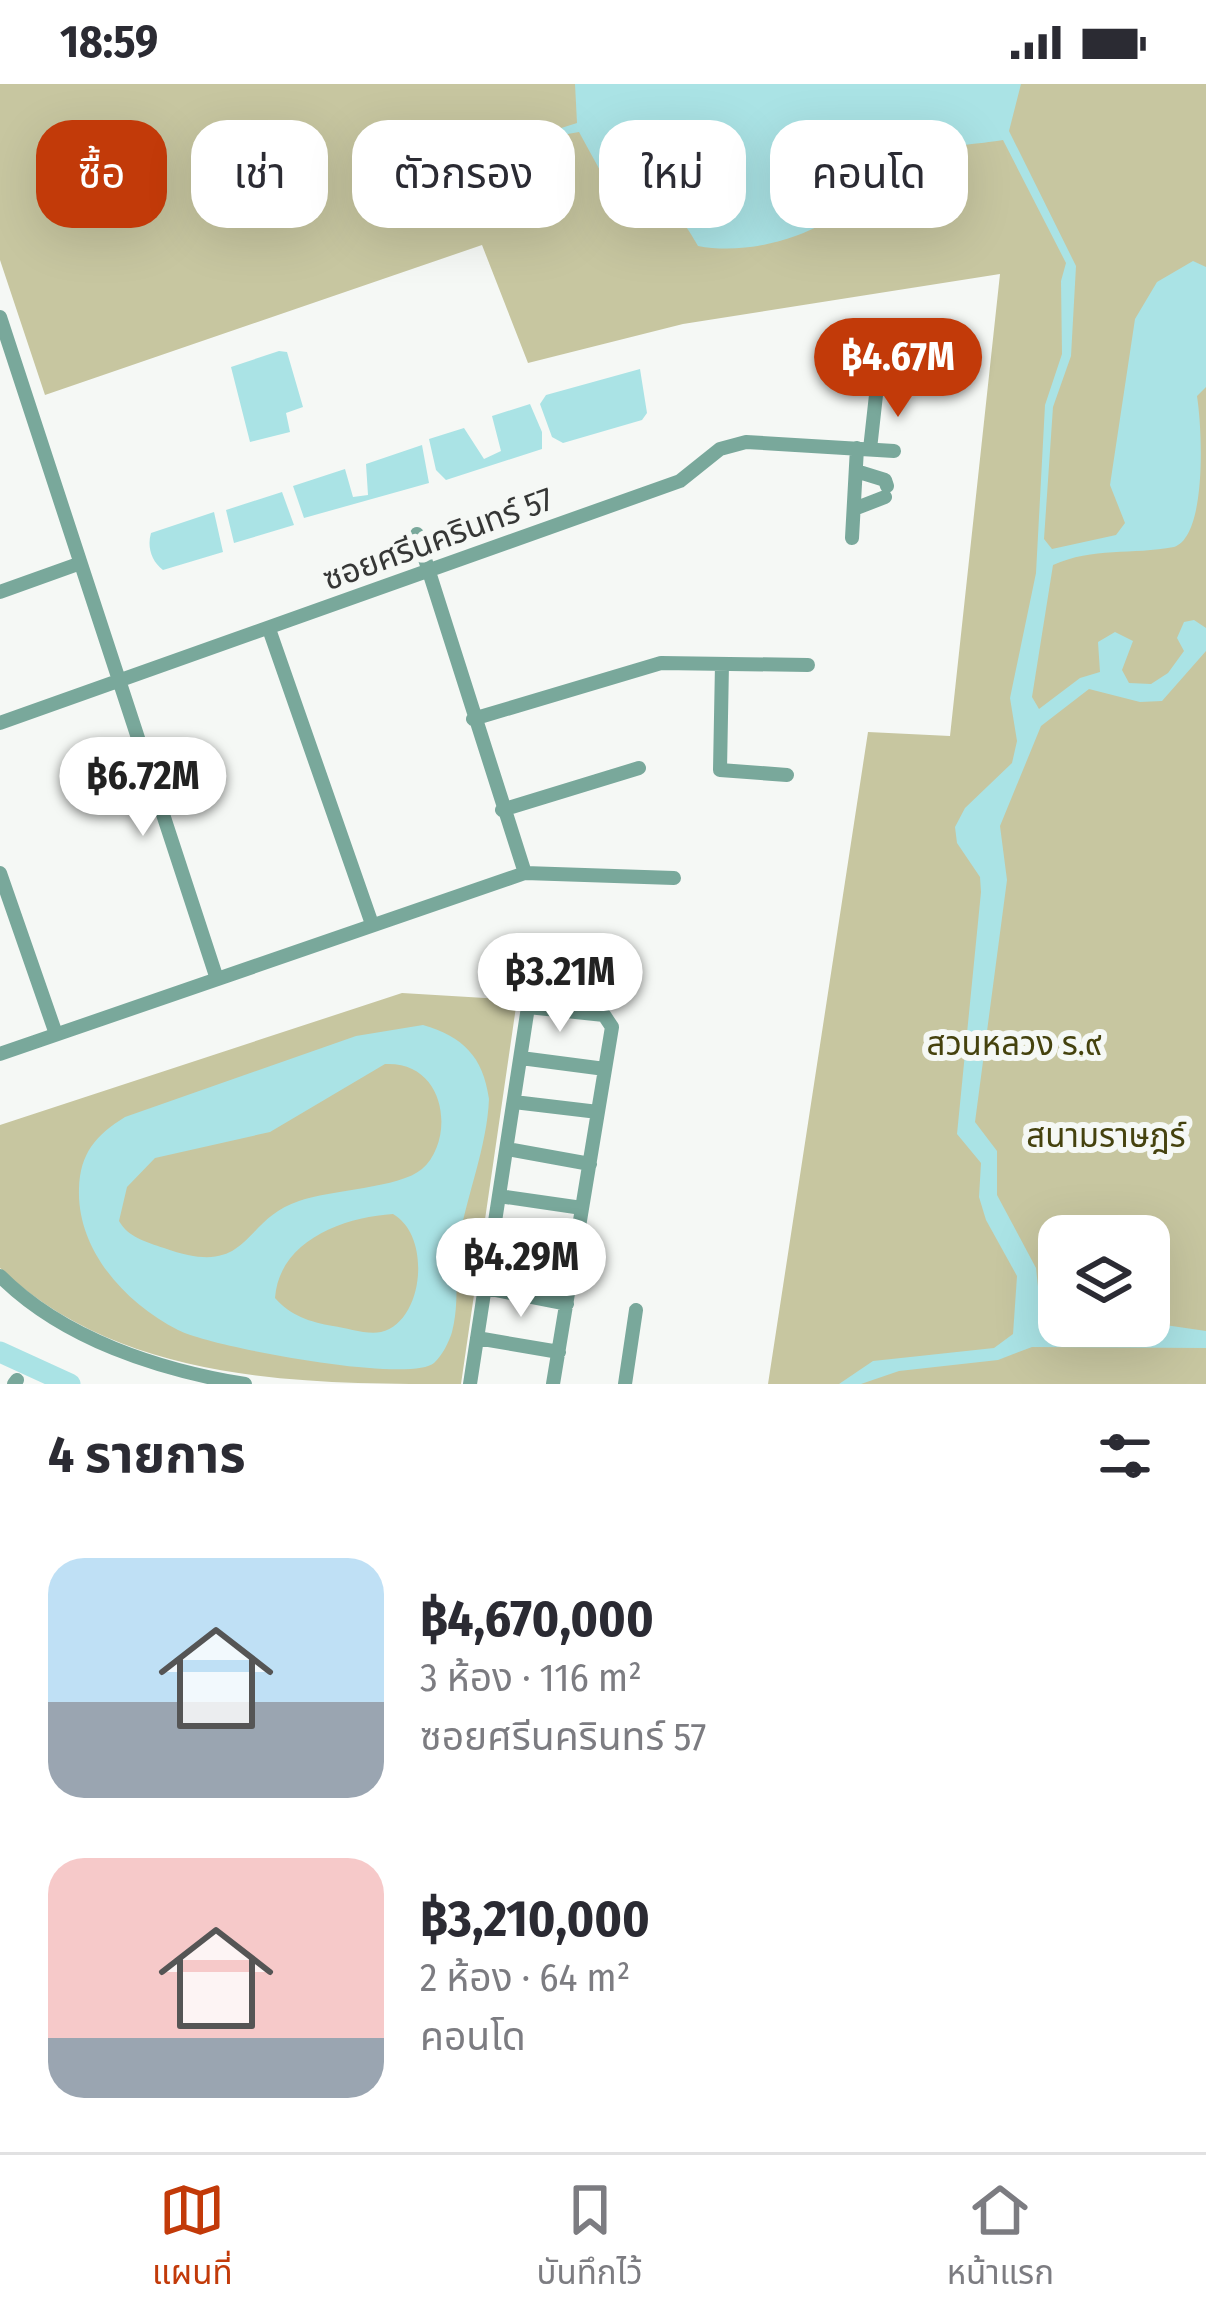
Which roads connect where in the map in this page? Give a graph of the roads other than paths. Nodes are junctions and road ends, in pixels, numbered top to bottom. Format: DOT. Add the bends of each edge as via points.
graph roads {
  1 [pos="0,317"];
  2 [pos="4,341"];
  3 [pos="877,386"];
  4 [pos="863,449"];
  5 [pos="894,451"];
  6 [pos="856,472"];
  7 [pos="854,508"];
  8 [pos="417,534"];
  9 [pos="852,538"];
  10 [pos="78,564"];
  11 [pos="428,571"];
  12 [pos="0,592"];
  13 [pos="269,628"];
  14 [pos="722,664"];
  15 [pos="808,665"];
  16 [pos="116,683"];
  17 [pos="473,718"];
  18 [pos="0,723"];
  19 [pos="639,768"];
  20 [pos="787,776"];
  21 [pos="502,810"];
  22 [pos="0,873"];
  23 [pos="525,873"];
  24 [pos="674,878"];
  25 [pos="372,924"];
  26 [pos="217,979"];
  27 [pos="56,1034"];
  28 [pos="0,1054"];
  29 [pos="520,1058"];
  30 [pos="605,1069"];
  31 [pos="514,1102"];
  32 [pos="598,1112"];
  33 [pos="507,1149"];
  34 [pos="590,1164"];
  35 [pos="500,1196"];
  36 [pos="582,1208"];
  37 [pos="492,1242"];
  38 [pos="574,1258"];
  39 [pos="0,1276"];
  40 [pos="485,1288"];
  41 [pos="567,1304"];
  42 [pos="636,1310"];
  43 [pos="477,1338"];
  44 [pos="559,1352"];
  45 [pos="245,1384"];
  46 [pos="470,1384"];
  47 [pos="553,1384"];
  48 [pos="625,1384"];
  1 -- 2 [label="street"];
  2 -- 10 [label="street"];
  3 -- 4 [label="street"];
  4 -- 5 [label="street, ซอยศรีนครินทร์ 57"];
  4 -- 6 [label="street"];
  4 -- 11 [label="street, ซอยศรีนครินทร์ 57" via="746,442 720,449 680,482"];
  6 -- 7 [label="street"];
  6 -- 7 [label="street" via="885,479 886,491"];
  7 -- 9 [label="street"];
  8 -- 11 [label="street"];
  10 -- 12 [label="street"];
  10 -- 16 [label="street"];
  11 -- 13 [label="street, ซอยศรีนครินทร์ 57"];
  11 -- 17 [label="street"];
  13 -- 16 [label="street, ซอยศรีนครินทร์ 57"];
  13 -- 25 [label="street"];
  14 -- 15 [label="street"];
  14 -- 17 [label="street" via="661,663"];
  14 -- 20 [label="street" via="721,770"];
  16 -- 18 [label="street, ซอยศรีนครินทร์ 57"];
  16 -- 26 [label="street"];
  17 -- 21 [label="street"];
  19 -- 21 [label="street"];
  21 -- 23 [label="street"];
  22 -- 27 [label="street"];
  23 -- 24 [label="street"];
  23 -- 25 [label="street"];
  25 -- 26 [label="street"];
  26 -- 27 [label="street"];
  27 -- 28 [label="street"];
  29 -- 30 [label="street"];
  29 -- 30 [label="street" via="529,1007 604,1015 612,1027"];
  29 -- 31 [label="street"];
  30 -- 32 [label="street"];
  31 -- 32 [label="street"];
  31 -- 33 [label="street"];
  32 -- 34 [label="street"];
  33 -- 34 [label="street"];
  33 -- 35 [label="street"];
  34 -- 36 [label="street"];
  35 -- 36 [label="street"];
  35 -- 37 [label="street"];
  36 -- 38 [label="street"];
  37 -- 38 [label="street"];
  37 -- 40 [label="street"];
  38 -- 41 [label="street"];
  39 -- 45 [label="street" via="59,1322 122,1351"];
  40 -- 41 [label="street"];
  40 -- 43 [label="street"];
  41 -- 44 [label="street"];
  42 -- 48 [label="street"];
  43 -- 44 [label="street"];
  43 -- 46 [label="street"];
  44 -- 47 [label="street"];
}
